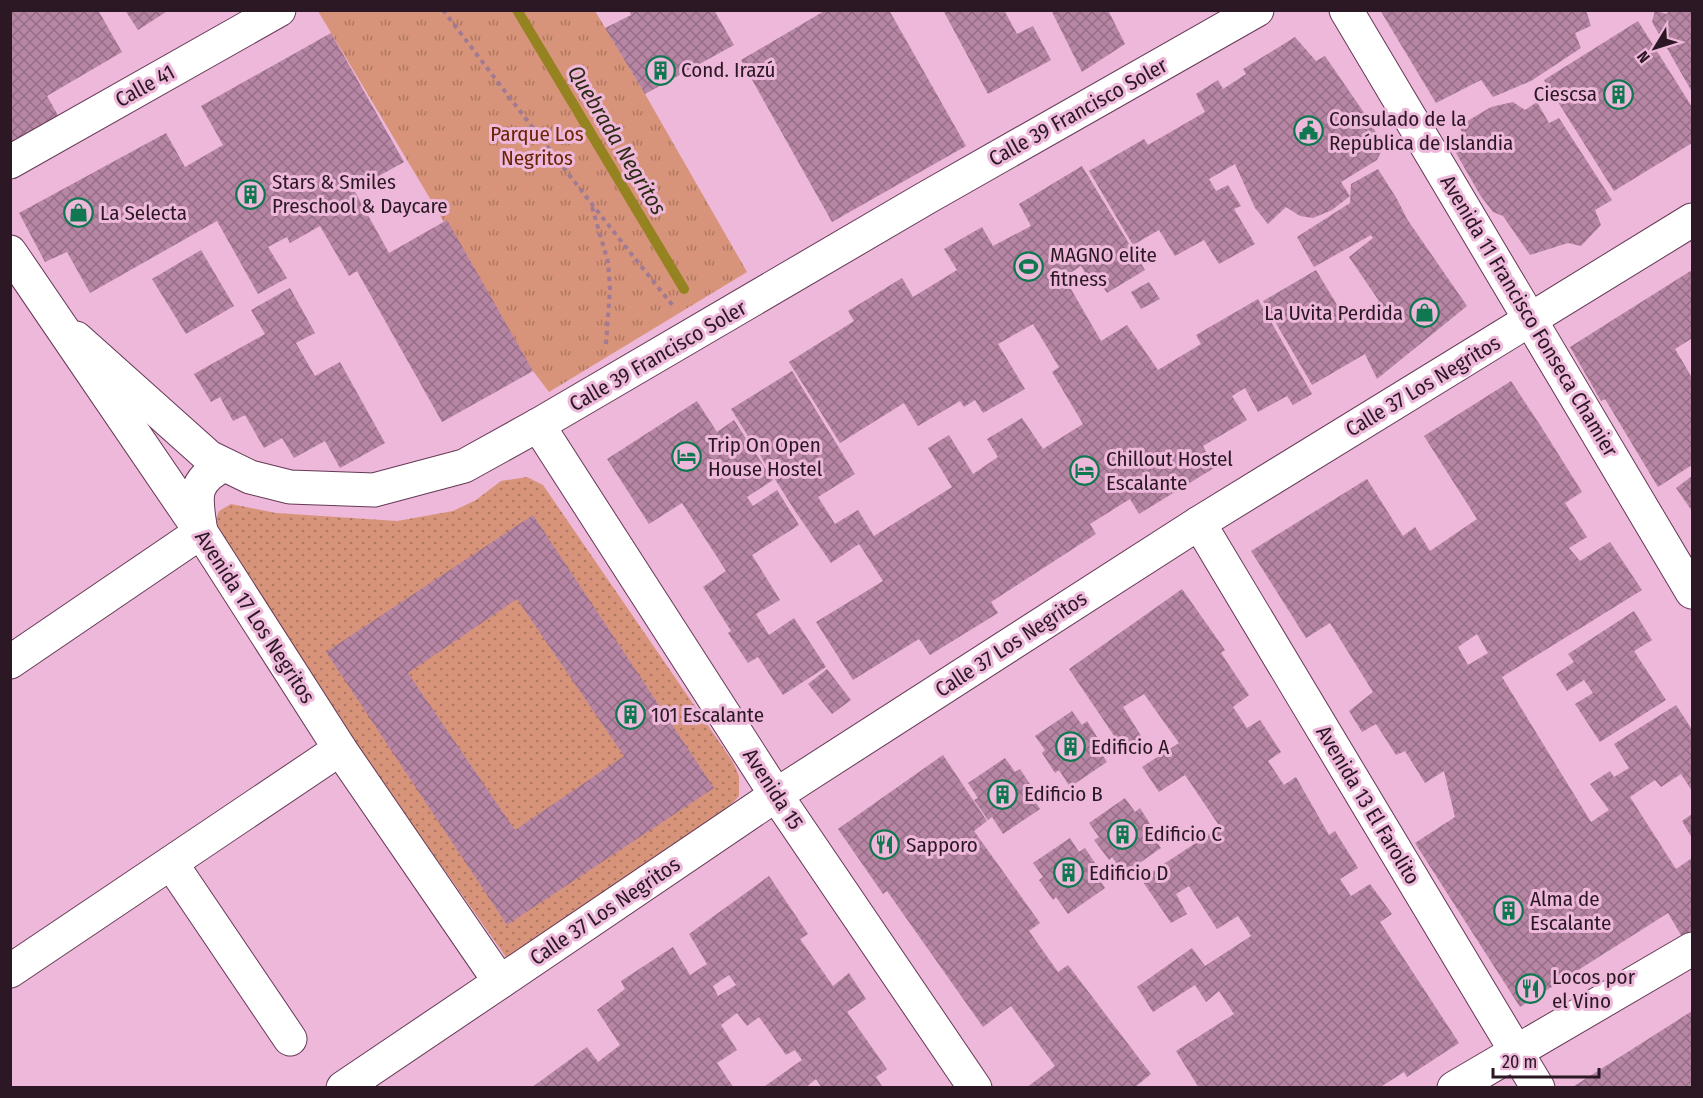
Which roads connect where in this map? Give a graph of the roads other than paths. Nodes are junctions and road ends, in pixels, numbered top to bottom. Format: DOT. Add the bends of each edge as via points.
graph roads {
  1 [pos="279,10"];
  2 [pos="1257,10"];
  3 [pos="1346,10"];
  4 [pos="10,162"];
  5 [pos="1692,220"];
  6 [pos="10,252"];
  7 [pos="1531,320"];
  8 [pos="56,321"];
  9 [pos="538,426"];
  10 [pos="224,465"];
  11 [pos="1199,523"];
  12 [pos="201,532"];
  13 [pos="1692,592"];
  14 [pos="10,662"];
  15 [pos="340,749"];
  16 [pos="776,795"];
  17 [pos="171,863"];
  18 [pos="1692,949"];
  19 [pos="10,971"];
  20 [pos="500,982"];
  21 [pos="290,1039"];
  22 [pos="1516,1052"];
  23 [pos="344,1088"];
  24 [pos="975,1088"];
  25 [pos="1454,1088"];
  26 [pos="1538,1088"];
  1 -- 4 [label="street, Calle 41"];
  2 -- 9 [label="street, Calle 39 Francisco Soler" via="926,198"];
  3 -- 7 [label="street, Avenida 11 Francisco Fonseca Chamier"];
  5 -- 7 [label="street, Calle 37 Los Negritos"];
  6 -- 8 [label="street, Avenida 17 Los Negritos"];
  7 -- 11 [label="street, Calle 37 Los Negritos"];
  7 -- 13 [label="street, Avenida 11 Francisco Fonseca Chamier"];
  8 -- 10 [label="street, Calle 39 Francisco Soler" via="209,458"];
  8 -- 12 [label="street, Avenida 17 Los Negritos"];
  9 -- 10 [label="street, Calle 39 Francisco Soler" via="464,466 374,490 291,487 250,477"];
  9 -- 16 [label="street, Avenida 15"];
  10 -- 12 [label="street" via="201,482 196,499"];
  11 -- 16 [label="street, Calle 37 Los Negritos"];
  11 -- 22 [label="street, Avenida 13 El Farolito"];
  12 -- 14 [label="street"];
  12 -- 15 [label="street, Avenida 17 Los Negritos"];
  15 -- 17 [label="street"];
  15 -- 20 [label="street, Avenida 17 Los Negritos"];
  16 -- 20 [label="street, Calle 37 Los Negritos"];
  16 -- 24 [label="street, Avenida 15"];
  17 -- 19 [label="street"];
  17 -- 21 [label="street"];
  18 -- 22 [label="street"];
  20 -- 23 [label="street, Calle 37 Los Negritos"];
  22 -- 25 [label="street"];
  22 -- 26 [label="street, Avenida 13 El Farolito"];
}
